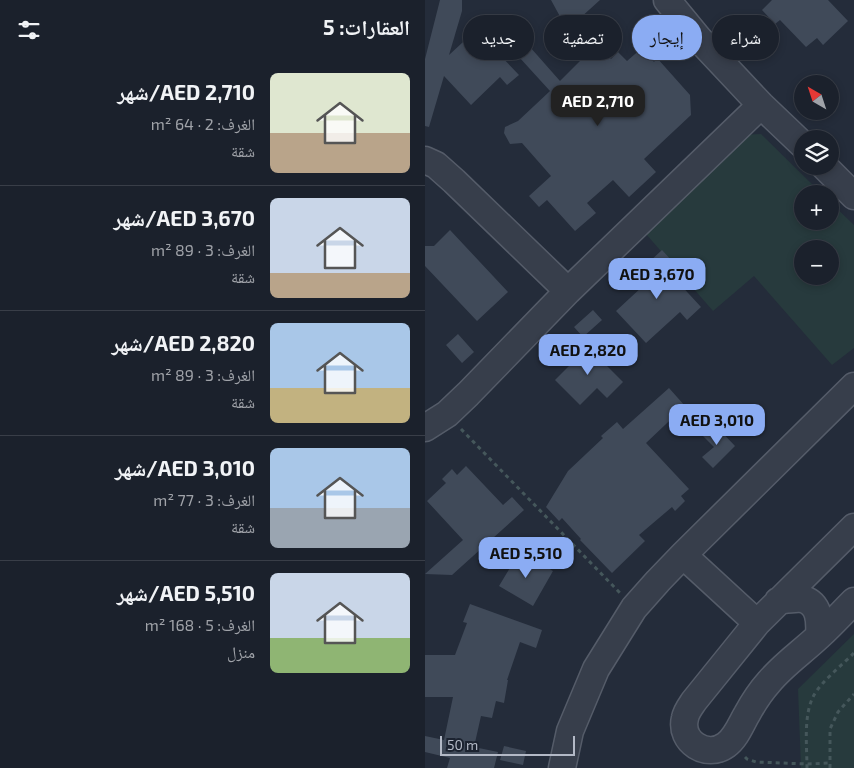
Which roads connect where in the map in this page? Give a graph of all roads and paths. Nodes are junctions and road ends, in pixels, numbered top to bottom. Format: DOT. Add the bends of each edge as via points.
graph roads {
  1 [pos="667,0"];
  2 [pos="761,105"];
  3 [pos="794,136"];
  4 [pos="425,160"];
  5 [pos="833,175"];
  6 [pos="854,196"];
  7 [pos="568,291"];
  8 [pos="854,386"];
  9 [pos="447,414"];
  10 [pos="425,428"];
  11 [pos="854,527"];
  12 [pos="683,555"];
  13 [pos="778,601"];
  14 [pos="854,601"];
  15 [pos="634,608"];
  16 [pos="757,623"];
  17 [pos="819,636"];
  18 [pos="854,653"];
  19 [pos="854,694"];
  20 [pos="732,740"];
  21 [pos="830,762"];
  22 [pos="807,766"];
  23 [pos="562,768"];
  24 [pos="830,768"];
  1 -- 2 [label="street"];
  2 -- 3 [label="street"];
  2 -- 7 [label="street"];
  4 -- 7 [label="street" via="455,181"];
  5 -- 6 [label="street"];
  7 -- 9 [label="street"];
  8 -- 12 [label="street"];
  9 -- 10 [label="street"];
  9 -- 15 [label="path"];
  11 -- 13 [label="street"];
  12 -- 15 [label="street"];
  12 -- 16 [label="street"];
  13 -- 16 [label="street"];
  13 -- 17 [label="street" via="803,599 812,605 819,614"];
  14 -- 17 [label="street"];
  15 -- 23 [label="street" via="596,669 570,731"];
  16 -- 20 [label="street" via="694,701 684,720 684,730 694,746 718,750"];
  17 -- 20 [label="street" via="768,683"];
  18 -- 22 [label="path" via="814,694 808,708"];
  19 -- 21 [label="path" via="838,712 830,729"];
  20 -- 22 [label="path" via="747,759"];
  21 -- 22 [label="path"];
  21 -- 24 [label="path"];
}
